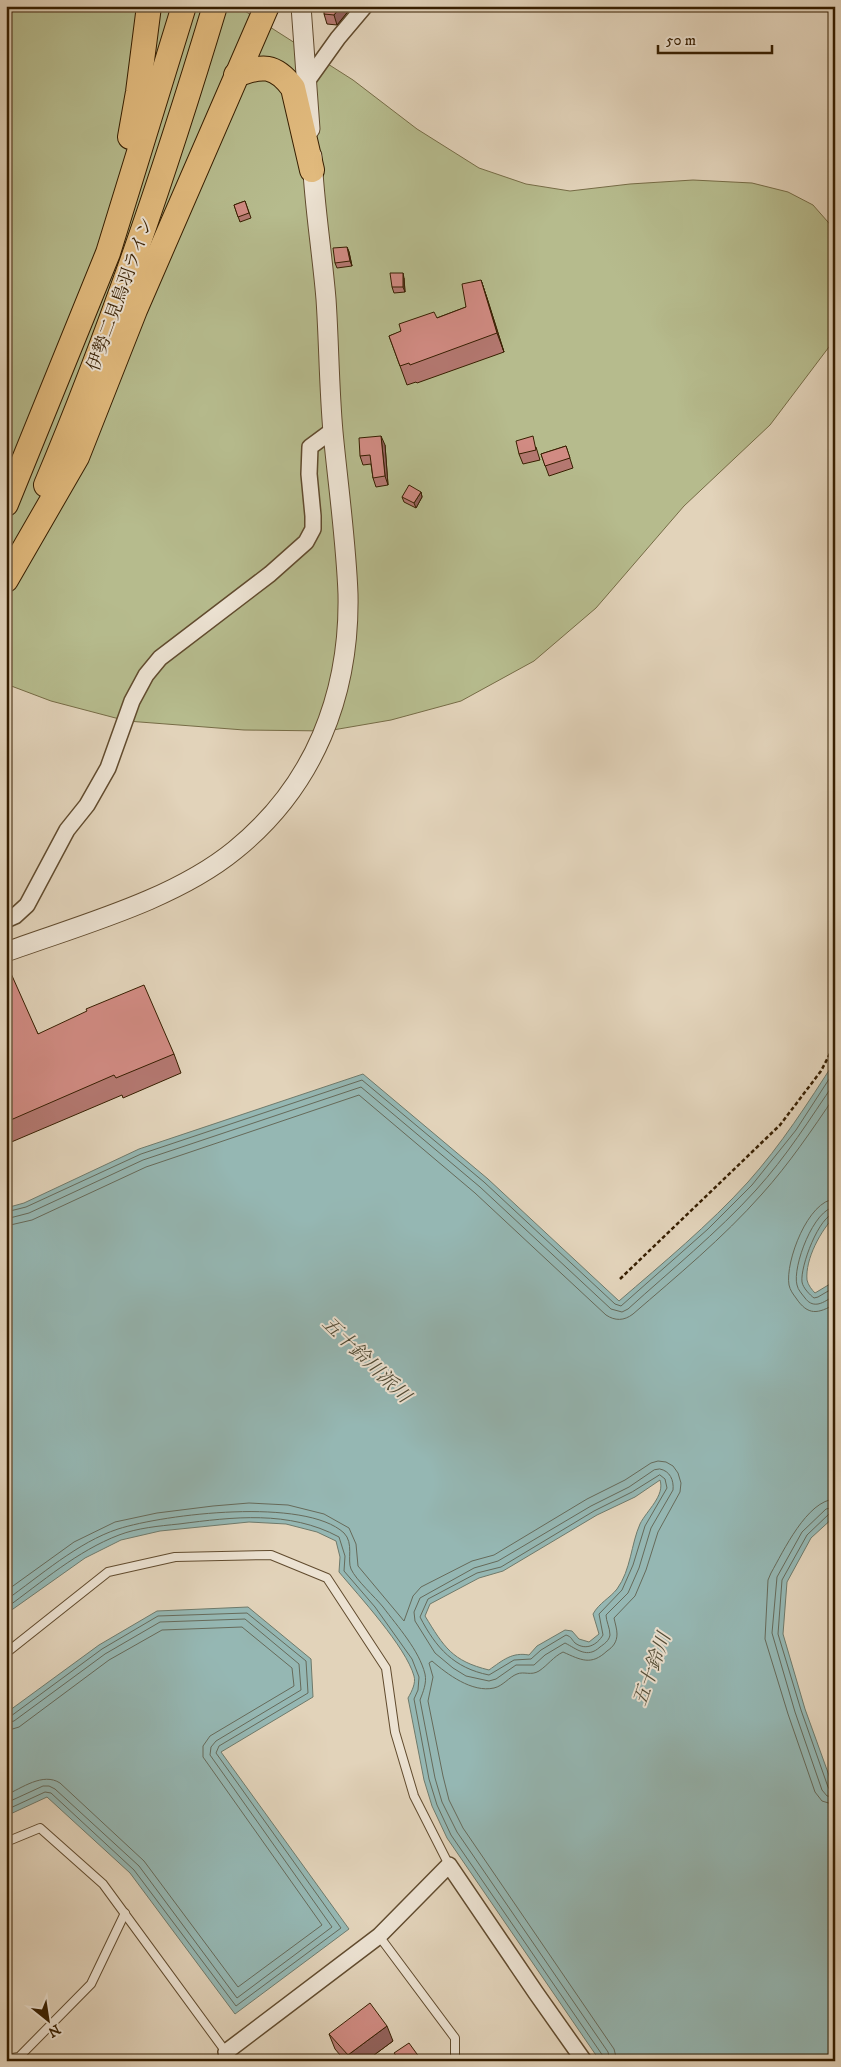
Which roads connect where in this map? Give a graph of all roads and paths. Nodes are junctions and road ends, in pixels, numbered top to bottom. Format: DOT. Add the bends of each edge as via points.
graph roads {
  1 [pos="149,6"];
  2 [pos="184,6"];
  3 [pos="215,6"];
  4 [pos="267,6"];
  5 [pos="301,6"];
  6 [pos="365,6"];
  7 [pos="236,75"];
  8 [pos="308,80"];
  9 [pos="312,170"];
  10 [pos="78,330"];
  11 [pos="333,430"];
  12 [pos="6,504"];
  13 [pos="6,575"];
  14 [pos="6,580"];
  15 [pos="6,920"];
  16 [pos="6,952"];
  17 [pos="835,1044"];
  18 [pos="620,1279"];
  19 [pos="6,1653"];
  20 [pos="6,1842"];
  21 [pos="449,1865"];
  22 [pos="125,1913"];
  23 [pos="379,1936"];
  24 [pos="226,2052"];
  25 [pos="6,2059"];
  26 [pos="455,2061"];
  27 [pos="584,2061"];
  1 -- 10 [label="main road" via="128,146 94,260"];
  2 -- 10 [label="main road, 伊勢二見鳥羽ライン" via="108,253"];
  3 -- 13 [label="main road, 伊勢二見鳥羽ライン" via="179,126 105,339"];
  4 -- 7 [label="main road"];
  5 -- 8 [label="street"];
  6 -- 8 [label="street"];
  7 -- 9 [label="main road" via="265,68 277,71 287,80 293,88"];
  7 -- 14 [label="main road" via="135,310 77,457"];
  8 -- 9 [label="street"];
  9 -- 11 [label="street" via="326,298"];
  10 -- 12 [label="main road, 伊勢二見鳥羽ライン"];
  11 -- 15 [label="street" via="310,447 313,529 306,542 256,585 160,658 146,675 132,701 108,768 87,805 67,830 27,905 16,916"];
  11 -- 16 [label="street" via="348,595 345,647 336,698 323,736 298,783 235,850 190,880 137,905"];
  17 -- 18 [label="path" via="821,1071 780,1125"];
  19 -- 21 [label="lane" via="108,1572 175,1557 271,1555 327,1578 386,1668 395,1732 414,1796"];
  20 -- 22 [label="lane" via="40,1828 103,1884"];
  21 -- 23 [label="street"];
  21 -- 27 [label="street"];
  22 -- 24 [label="lane"];
  22 -- 25 [label="lane" via="91,1984 19,2057"];
  23 -- 24 [label="street"];
  23 -- 26 [label="lane" via="455,2038"];
}
